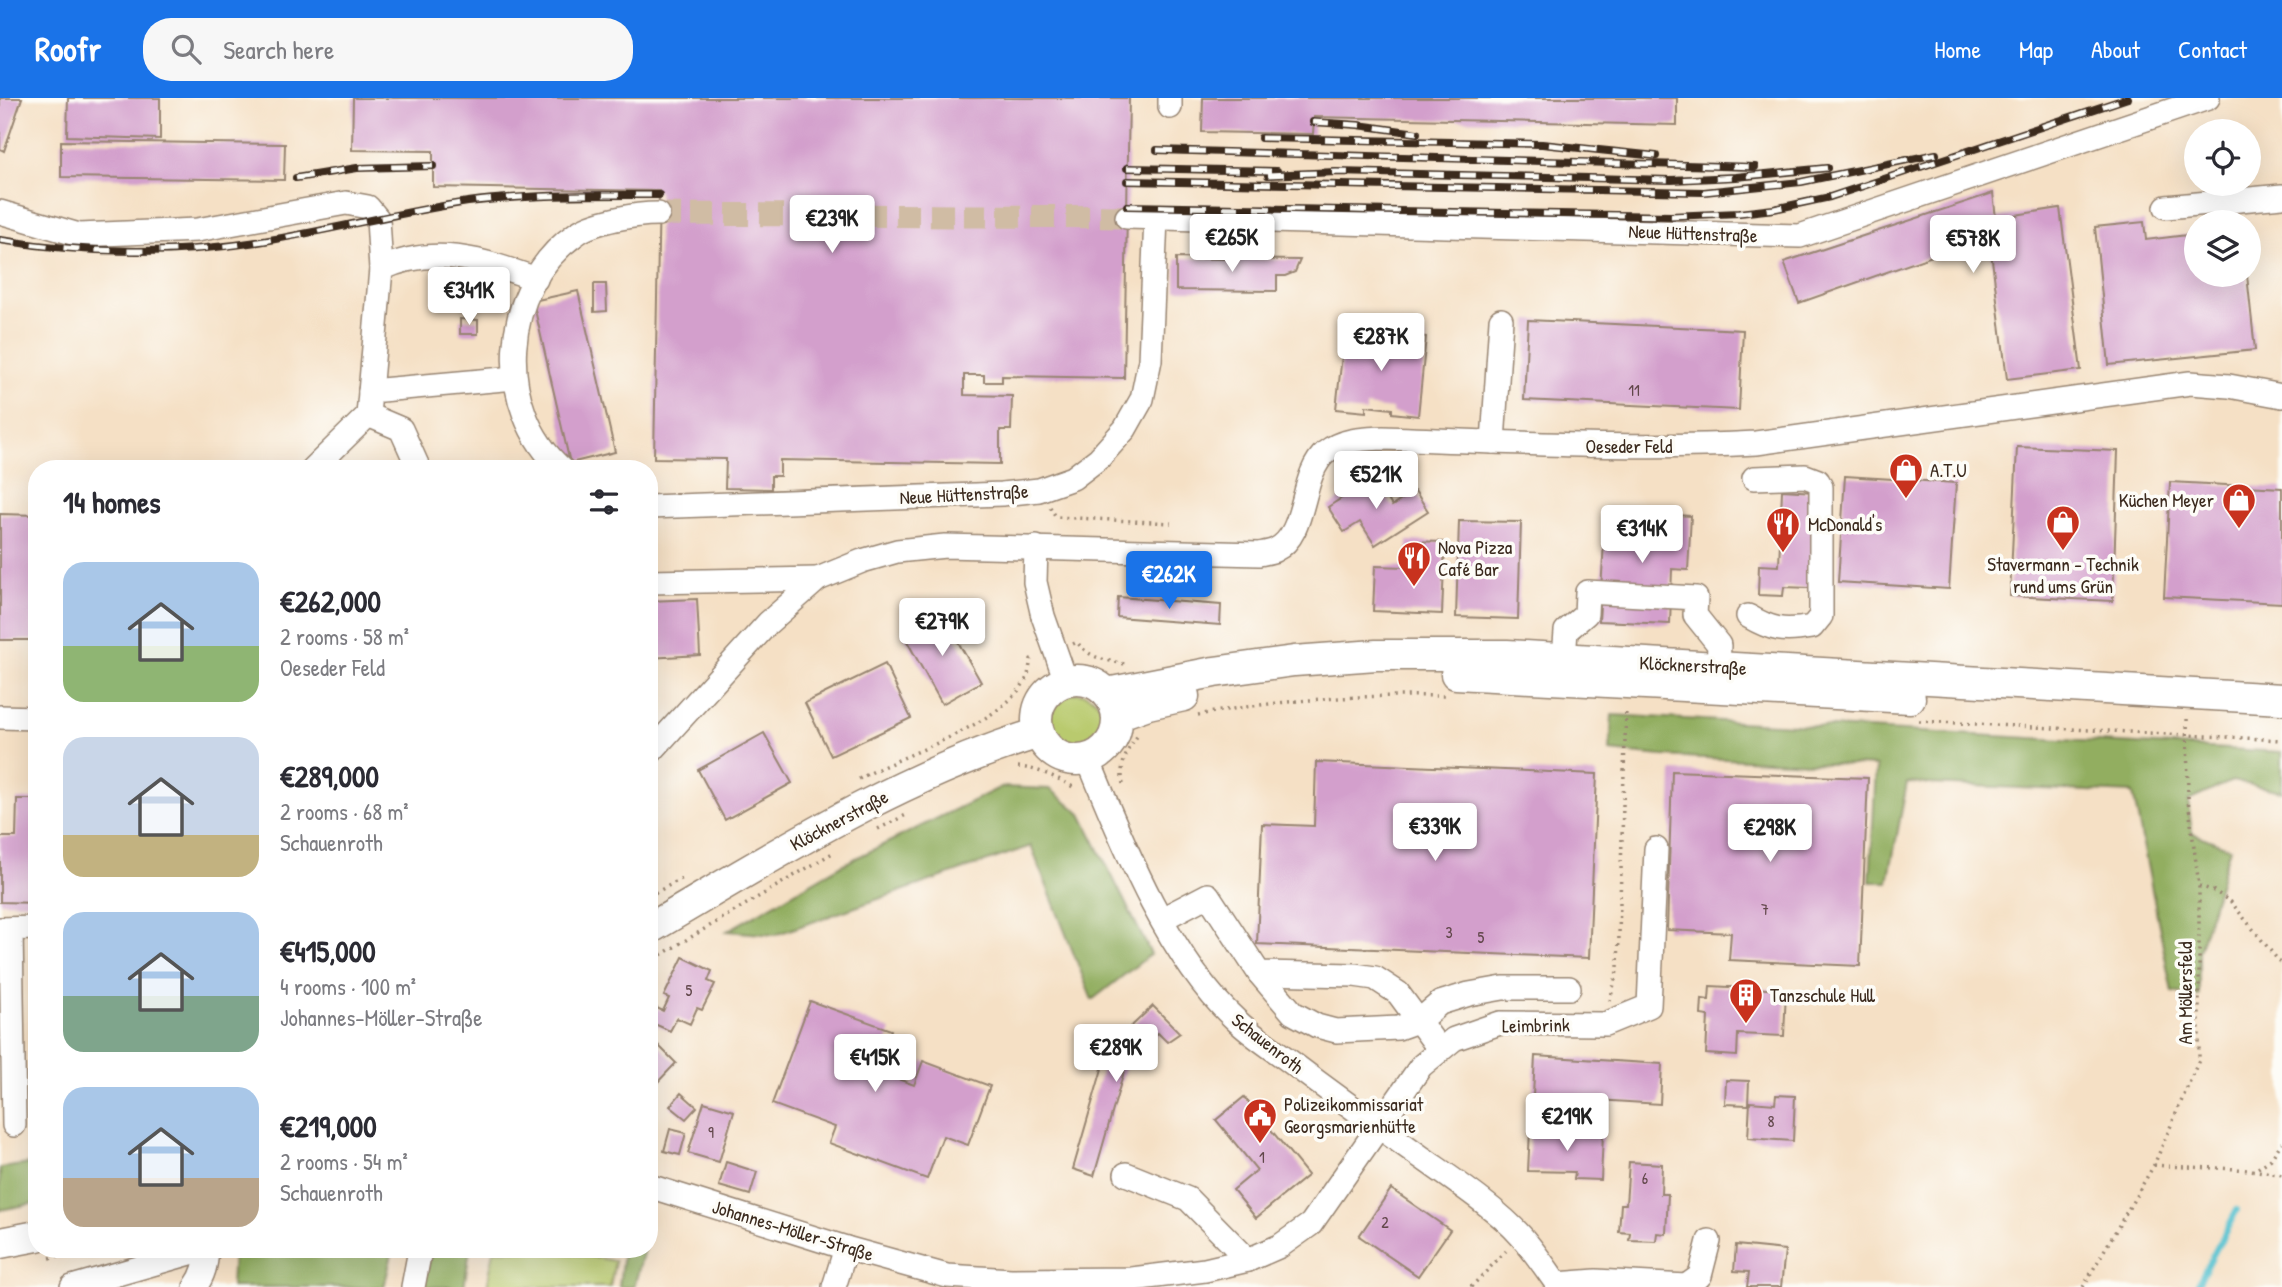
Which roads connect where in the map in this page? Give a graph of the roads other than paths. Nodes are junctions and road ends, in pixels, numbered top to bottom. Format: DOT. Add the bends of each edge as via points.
graph roads {
  1 [pos="2208,98"];
  2 [pos="2282,196"];
  3 [pos="2166,207"];
  4 [pos="0,212"];
  5 [pos="658,214"];
  6 [pos="1127,218"];
  7 [pos="1156,218"];
  8 [pos="381,269"];
  9 [pos="536,279"];
  10 [pos="1501,320"];
  11 [pos="515,378"];
  12 [pos="370,391"];
  13 [pos="2282,396"];
  14 [pos="368,415"];
  15 [pos="1493,442"];
  16 [pos="322,460"];
  17 [pos="415,460"];
  18 [pos="554,460"];
  19 [pos="1754,478"];
  20 [pos="658,507"];
  21 [pos="1036,547"];
  22 [pos="818,579"];
  23 [pos="658,582"];
  24 [pos="1748,616"];
  25 [pos="1564,657"];
  26 [pos="1718,666"];
  27 [pos="1066,681"];
  28 [pos="1600,681"];
  29 [pos="2282,699"];
  30 [pos="1112,704"];
  31 [pos="0,717"];
  32 [pos="28,718"];
  33 [pos="2282,719"];
  34 [pos="1039,733"];
  35 [pos="658,744"];
  36 [pos="1088,759"];
  37 [pos="1656,849"];
  38 [pos="1162,919"];
  39 [pos="658,924"];
  40 [pos="28,928"];
  41 [pos="6,929"];
  42 [pos="1259,973"];
  43 [pos="1569,988"];
  44 [pos="1420,1020"];
  45 [pos="1440,1050"];
  46 [pos="14,1125"];
  47 [pos="1378,1127"];
  48 [pos="1126,1174"];
  49 [pos="658,1189"];
  50 [pos="28,1238"];
  51 [pos="1709,1241"];
  52 [pos="0,1243"];
  53 [pos="846,1248"];
  54 [pos="173,1258"];
  55 [pos="206,1258"];
  56 [pos="418,1258"];
  57 [pos="1248,1260"];
  58 [pos="947,1282"];
  59 [pos="1558,1285"];
  60 [pos="72,1287"];
  61 [pos="195,1287"];
  62 [pos="413,1287"];
  63 [pos="834,1287"];
  1 -- 7 [label="street, Neue Hüttenstraße" via="1800,236"];
  2 -- 3 [label="street"];
  4 -- 8 [label="street" via="79,234 197,230 346,203 368,207 378,219"];
  5 -- 9 [label="street" via="578,232 556,250"];
  6 -- 7 [label="street, Neue Hüttenstraße"];
  7 -- 20 [label="street, Neue Hüttenstraße" via="1150,360 1142,399 1125,429 1073,478 1039,490 1002,494"];
  8 -- 9 [label="street" via="420,256 451,256"];
  8 -- 12 [label="street"];
  9 -- 11 [label="street" via="523,302 515,335"];
  10 -- 15 [label="street"];
  11 -- 12 [label="street"];
  11 -- 18 [label="street" via="520,405 535,438"];
  12 -- 14 [label="street"];
  13 -- 15 [label="street, Oeseder Feld" via="2190,383 1756,443 1589,447"];
  14 -- 16 [label="street"];
  14 -- 17 [label="street" via="401,429"];
  15 -- 21 [label="street, Oeseder Feld" via="1383,438 1341,444 1326,452 1316,465 1287,540 1276,550 1259,554"];
  19 -- 24 [label="street" via="1805,476 1821,487 1821,616 1812,627 1798,629 1768,628"];
  21 -- 22 [label="street, Oeseder Feld" via="897,551"];
  21 -- 27 [label="street" via="1035,582"];
  22 -- 23 [label="street"];
  22 -- 35 [label="street" via="768,623"];
  25 -- 26 [label="main road, Klöcknerstraße"];
  25 -- 26 [label="street" via="1566,631 1586,614 1587,592 1696,598 1695,615 1719,645"];
  25 -- 30 [label="main road, Klöcknerstraße" via="1376,655 1294,661 1214,672"];
  26 -- 28 [label="main road" via="1717,676 1617,671"];
  26 -- 29 [label="main road, Klöcknerstraße"];
  27 -- 30 [label="main road" via="1091,682"];
  27 -- 34 [label="main road" via="1054,687 1039,707"];
  28 -- 30 [label="main road, Klöcknerstraße" via="1453,674 1350,676"];
  28 -- 33 [label="main road, Klöcknerstraße" via="2187,725"];
  30 -- 36 [label="main road" via="1115,734 1100,754"];
  31 -- 32 [label="street"];
  34 -- 36 [label="main road" via="1053,752"];
  34 -- 39 [label="main road, Klöcknerstraße" via="911,782 811,834"];
  36 -- 38 [label="street, Schauenroth"];
  37 -- 45 [label="street, Leimbrink" via="1649,1006 1605,1024 1500,1023"];
  38 -- 42 [label="street" via="1208,895"];
  38 -- 47 [label="street, Schauenroth" via="1208,989 1236,1021"];
  40 -- 41 [label="street"];
  41 -- 46 [label="street"];
  42 -- 44 [label="street" via="1375,978 1398,993"];
  42 -- 44 [label="street" via="1293,1013 1317,1026 1360,1031 1398,1028"];
  43 -- 44 [label="street" via="1503,988 1469,994 1440,1003"];
  44 -- 45 [label="street"];
  45 -- 47 [label="street, Leimbrink" via="1421,1066"];
  47 -- 57 [label="street, Johannes-Möller-Straße" via="1311,1224 1280,1246"];
  47 -- 59 [label="street, Schauenroth" via="1521,1236"];
  48 -- 57 [label="street" via="1188,1199"];
  49 -- 53 [label="street, Johannes-Möller-Straße"];
  50 -- 52 [label="main road"];
  51 -- 59 [label="street" via="1700,1276 1686,1286 1596,1281"];
  53 -- 58 [label="street, Johannes-Möller-Straße"];
  53 -- 63 [label="street"];
  54 -- 60 [label="street"];
  55 -- 61 [label="street"];
  56 -- 62 [label="street"];
  57 -- 58 [label="street, Johannes-Möller-Straße" via="1132,1279"];
}
